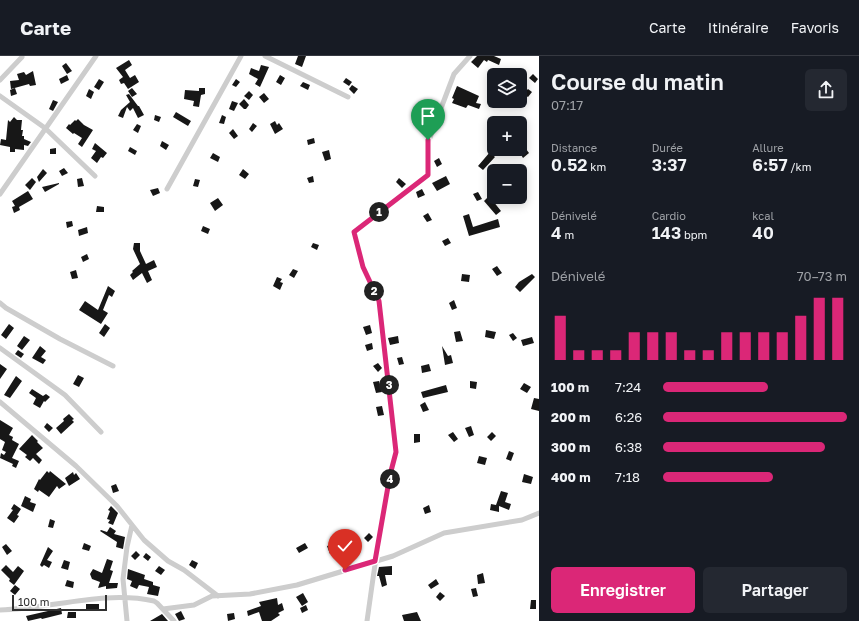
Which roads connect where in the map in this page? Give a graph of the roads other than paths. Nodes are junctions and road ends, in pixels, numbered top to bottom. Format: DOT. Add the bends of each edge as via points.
graph roads {
  1 [pos="96,56"];
  2 [pos="241,56"];
  3 [pos="266,56"];
  4 [pos="470,56"];
  5 [pos="22,57"];
  6 [pos="0,80"];
  7 [pos="0,96"];
  8 [pos="348,97"];
  9 [pos="45,128"];
  10 [pos="94,176"];
  11 [pos="167,188"];
  12 [pos="0,194"];
  13 [pos="0,303"];
  14 [pos="0,348"];
  15 [pos="113,366"];
  16 [pos="0,402"];
  17 [pos="101,432"];
  18 [pos="539,513"];
  19 [pos="132,525"];
  20 [pos="375,561"];
  21 [pos="218,596"];
  22 [pos="125,597"];
  23 [pos="164,609"];
  24 [pos="0,610"];
  25 [pos="127,621"];
  26 [pos="174,621"];
  27 [pos="366,621"];
  1 -- 9 [label="street"];
  2 -- 11 [label="street"];
  3 -- 8 [label="street"];
  4 -- 20 [label="street" via="454,74 428,140 428,175 354,232 363,267 379,301 396,452"];
  5 -- 6 [label="street"];
  7 -- 9 [label="street"];
  9 -- 10 [label="street"];
  9 -- 12 [label="street"];
  13 -- 15 [label="street" via="60,339"];
  14 -- 17 [label="street" via="65,395"];
  16 -- 19 [label="street" via="76,466 117,506"];
  18 -- 20 [label="street" via="522,520 444,533 393,556"];
  19 -- 21 [label="street" via="144,540 168,561"];
  19 -- 22 [label="street" via="123,579"];
  20 -- 21 [label="street" via="297,585 250,594"];
  20 -- 27 [label="street"];
  21 -- 23 [label="street" via="212,596 194,606"];
  22 -- 23 [label="street" via="154,601"];
  22 -- 24 [label="street"];
  22 -- 25 [label="street"];
  23 -- 26 [label="street"];
}
